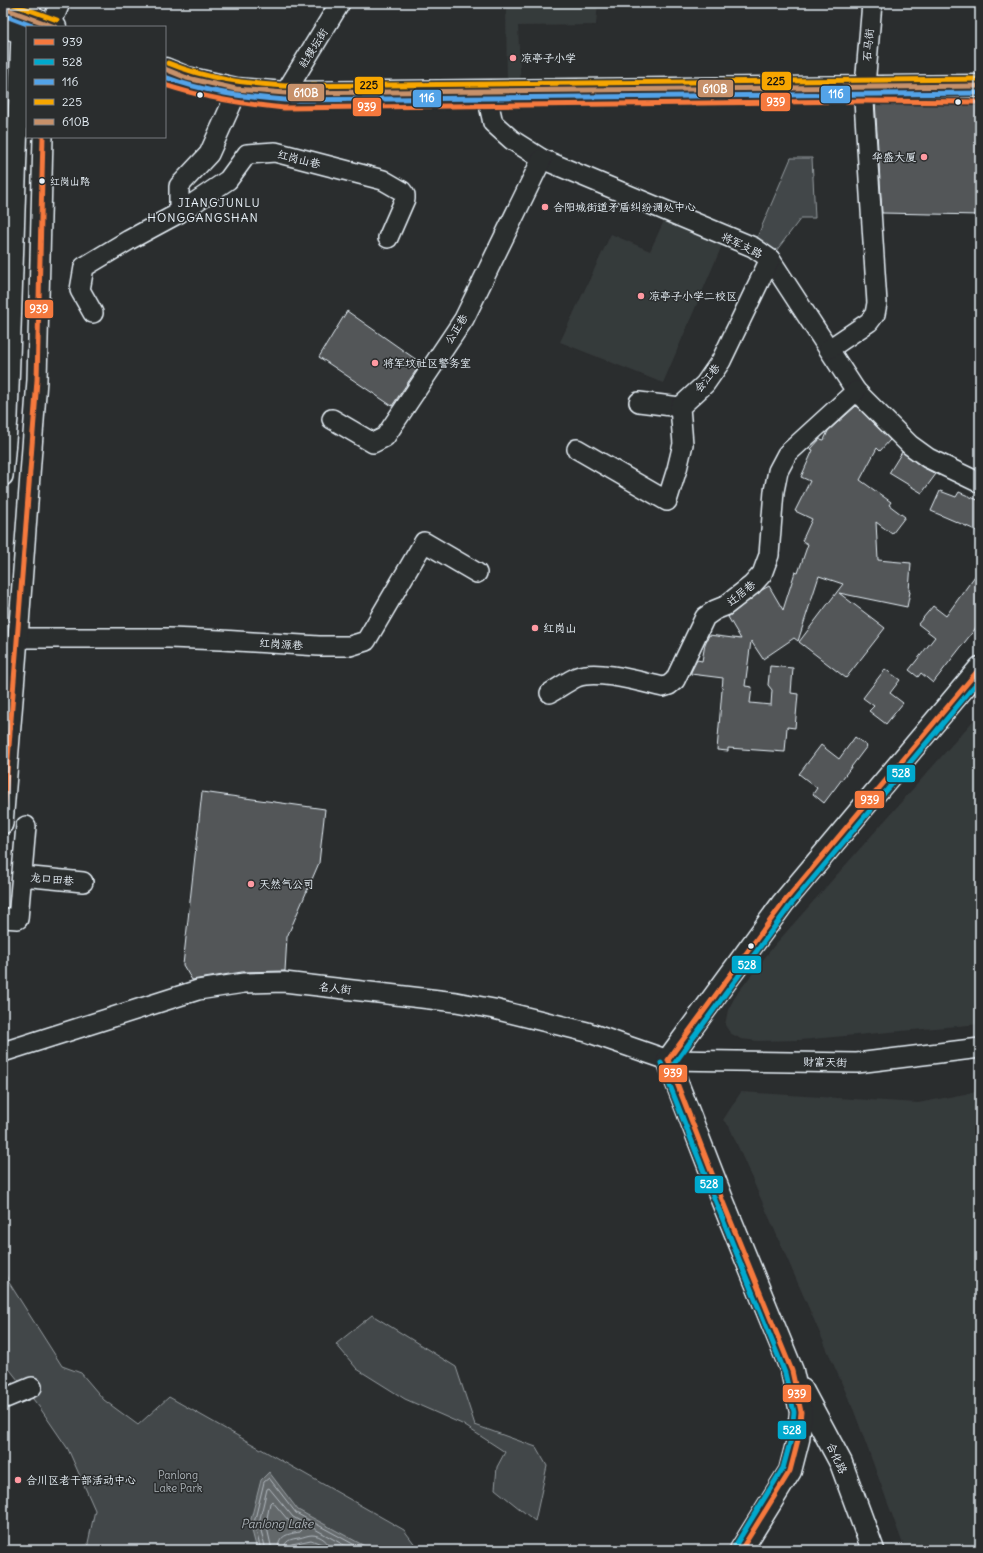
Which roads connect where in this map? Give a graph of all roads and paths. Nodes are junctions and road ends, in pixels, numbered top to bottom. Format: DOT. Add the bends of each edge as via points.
graph roads {
  1 [pos="60,3"];
  2 [pos="340,3"];
  3 [pos="872,3"];
  4 [pos="3,8"];
  5 [pos="22,22"];
  6 [pos="52,26"];
  7 [pos="166,70"];
  8 [pos="166,85"];
  9 [pos="980,86"];
  10 [pos="285,93"];
  11 [pos="865,94"];
  12 [pos="980,102"];
  13 [pos="232,103"];
  14 [pos="489,105"];
  15 [pos="43,138"];
  16 [pos="542,159"];
  17 [pos="179,213"];
  18 [pos="388,238"];
  19 [pos="770,259"];
  20 [pos="7,299"];
  21 [pos="93,313"];
  22 [pos="829,349"];
  23 [pos="856,390"];
  24 [pos="639,402"];
  25 [pos="680,407"];
  26 [pos="5,417"];
  27 [pos="34,419"];
  28 [pos="332,419"];
  29 [pos="577,450"];
  30 [pos="3,476"];
  31 [pos="980,483"];
  32 [pos="477,573"];
  33 [pos="18,638"];
  34 [pos="980,668"];
  35 [pos="550,693"];
  36 [pos="3,824"];
  37 [pos="26,826"];
  38 [pos="22,876"];
  39 [pos="83,882"];
  40 [pos="3,918"];
  41 [pos="980,1048"];
  42 [pos="3,1052"];
  43 [pos="668,1060"];
  44 [pos="792,1371"];
  45 [pos="32,1387"];
  46 [pos="3,1399"];
  47 [pos="741,1550"];
  48 [pos="873,1550"];
  1 -- 6 [label="street"];
  2 -- 10 [label="street, 社稷坛街"];
  3 -- 11 [label="street, 石马街"];
  4 -- 5 [label="main road"];
  5 -- 6 [label="main road"];
  5 -- 20 [label="street"];
  7 -- 10 [label="main road" via="236,89"];
  8 -- 13 [label="main road" via="183,92"];
  9 -- 11 [label="main road"];
  10 -- 11 [label="main road"];
  11 -- 12 [label="main road"];
  11 -- 14 [label="main road"];
  11 -- 22 [label="street, 石马街" via="878,303 869,322"];
  13 -- 14 [label="main road" via="284,108"];
  13 -- 17 [label="street" via="209,154 179,186"];
  14 -- 16 [label="street, 将军支路" via="493,124"];
  15 -- 27 [label="street"];
  16 -- 19 [label="street, 将军支路" via="753,247"];
  16 -- 28 [label="street, 公正巷" via="464,319 384,437 373,443"];
  17 -- 18 [label="street, 红岗山巷" via="228,180 247,154 274,152 383,180 402,191 405,199"];
  17 -- 21 [label="street, 红岗山巷" via="84,267 80,290"];
  19 -- 22 [label="street, 将军支路"];
  19 -- 25 [label="street, 会江巷" via="721,361 705,384"];
  20 -- 26 [label="street"];
  22 -- 23 [label="street, 将军支路"];
  23 -- 31 [label="street, 将军支路" via="910,445 928,458"];
  23 -- 35 [label="street, 迁居巷" via="786,454 778,471 769,555 762,574 725,606 705,617 675,680 663,687 592,674 577,677"];
  24 -- 25 [label="street"];
  25 -- 29 [label="street" via="683,444 667,501"];
  26 -- 27 [label="street"];
  26 -- 30 [label="street"];
  27 -- 33 [label="street"];
  32 -- 33 [label="street, 红岗源巷" via="424,542 366,641 350,646 169,638"];
  33 -- 36 [label="street"];
  34 -- 43 [label="main road" via="783,903"];
  37 -- 38 [label="street, 龙口田巷"];
  38 -- 39 [label="street, 龙口田巷"];
  38 -- 40 [label="street, 龙口田巷" via="18,919"];
  41 -- 43 [label="street, 财富天街" via="857,1063"];
  42 -- 43 [label="street, 名人街" via="198,990 244,983 284,982 456,1002 494,1009 587,1032"];
  43 -- 44 [label="main road"];
  44 -- 47 [label="main road" via="801,1412 798,1440 790,1471"];
  44 -- 48 [label="main road, 合化路" via="841,1463"];
  45 -- 46 [label="street"];
}
